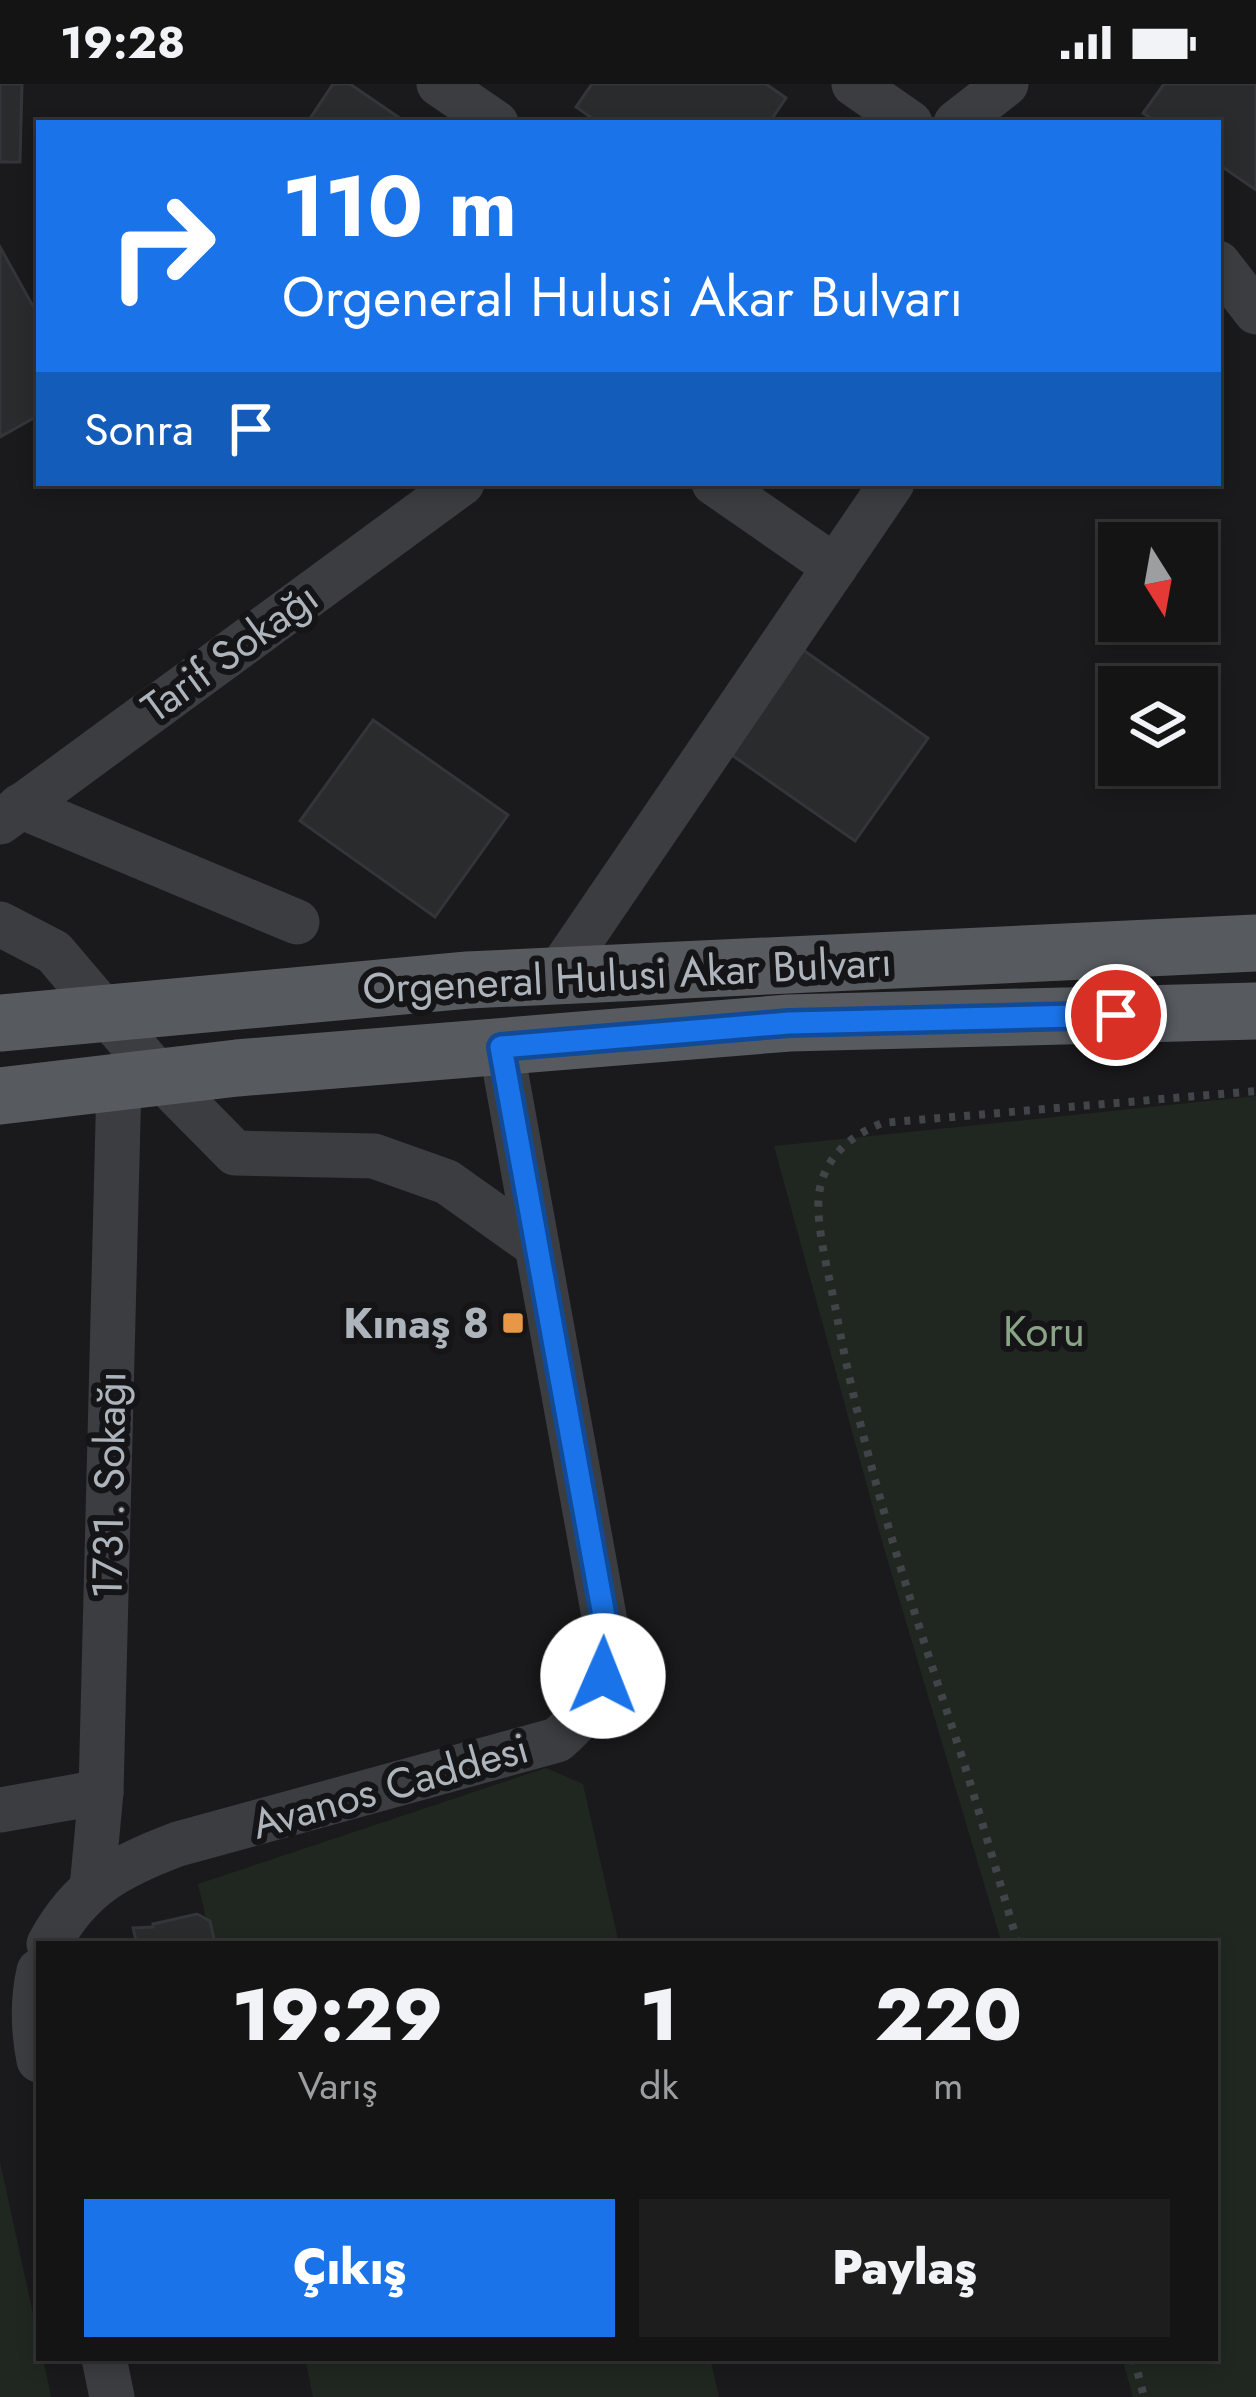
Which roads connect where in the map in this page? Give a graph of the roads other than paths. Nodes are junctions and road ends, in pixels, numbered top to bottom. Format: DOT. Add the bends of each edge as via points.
graph roads {
  1 [pos="439,84"];
  2 [pos="854,84"];
  3 [pos="492,120"];
  4 [pos="906,120"];
  5 [pos="1221,267"];
  6 [pos="1256,312"];
  7 [pos="458,486"];
  8 [pos="718,486"];
  9 [pos="890,486"];
  10 [pos="835,567"];
  11 [pos="10,814"];
  12 [pos="297,922"];
  13 [pos="0,924"];
  14 [pos="1256,943"];
  15 [pos="557,975"];
  16 [pos="1256,1011"];
  17 [pos="109,1013"];
  18 [pos="0,1023"];
  19 [pos="501,1047"];
  20 [pos="140,1079"];
  21 [pos="0,1096"];
  22 [pos="537,1246"];
  23 [pos="101,1792"];
  24 [pos="0,1810"];
  25 [pos="92,1888"];
  26 [pos="51,1941"];
  27 [pos="36,1988"];
  28 [pos="36,2044"];
  29 [pos="105,2361"];
  30 [pos="112,2397"];
  1 -- 3 [label="street"];
  2 -- 4 [label="street"];
  5 -- 6 [label="street"];
  7 -- 11 [label="street, Tarif Sokağı"];
  8 -- 10 [label="street"];
  9 -- 10 [label="street"];
  10 -- 15 [label="street"];
  11 -- 12 [label="street"];
  13 -- 17 [label="street" via="54,952"];
  14 -- 15 [label="main road, Orgeneral Hulusi Akar Bulvarı"];
  15 -- 17 [label="main road, Orgeneral Hulusi Akar Bulvarı"];
  16 -- 19 [label="main road, Orgeneral Hulusi Akar Bulvarı" via="789,1023"];
  17 -- 18 [label="main road, Orgeneral Hulusi Akar Bulvarı"];
  17 -- 20 [label="street"];
  19 -- 20 [label="main road, Orgeneral Hulusi Akar Bulvarı"];
  19 -- 22 [label="street, Avanos Caddesi"];
  20 -- 21 [label="main road, Orgeneral Hulusi Akar Bulvarı"];
  20 -- 22 [label="street" via="235,1153 374,1156 447,1182"];
  20 -- 23 [label="street, 1731. Sokağı"];
  22 -- 25 [label="street, Avanos Caddesi" via="606,1627 603,1676 584,1714 556,1739 178,1844"];
  23 -- 24 [label="street"];
  23 -- 25 [label="street, 1731. Sokağı"];
  25 -- 26 [label="street, Avanos Caddesi"];
  27 -- 28 [label="street"];
  29 -- 30 [label="street"];
}
